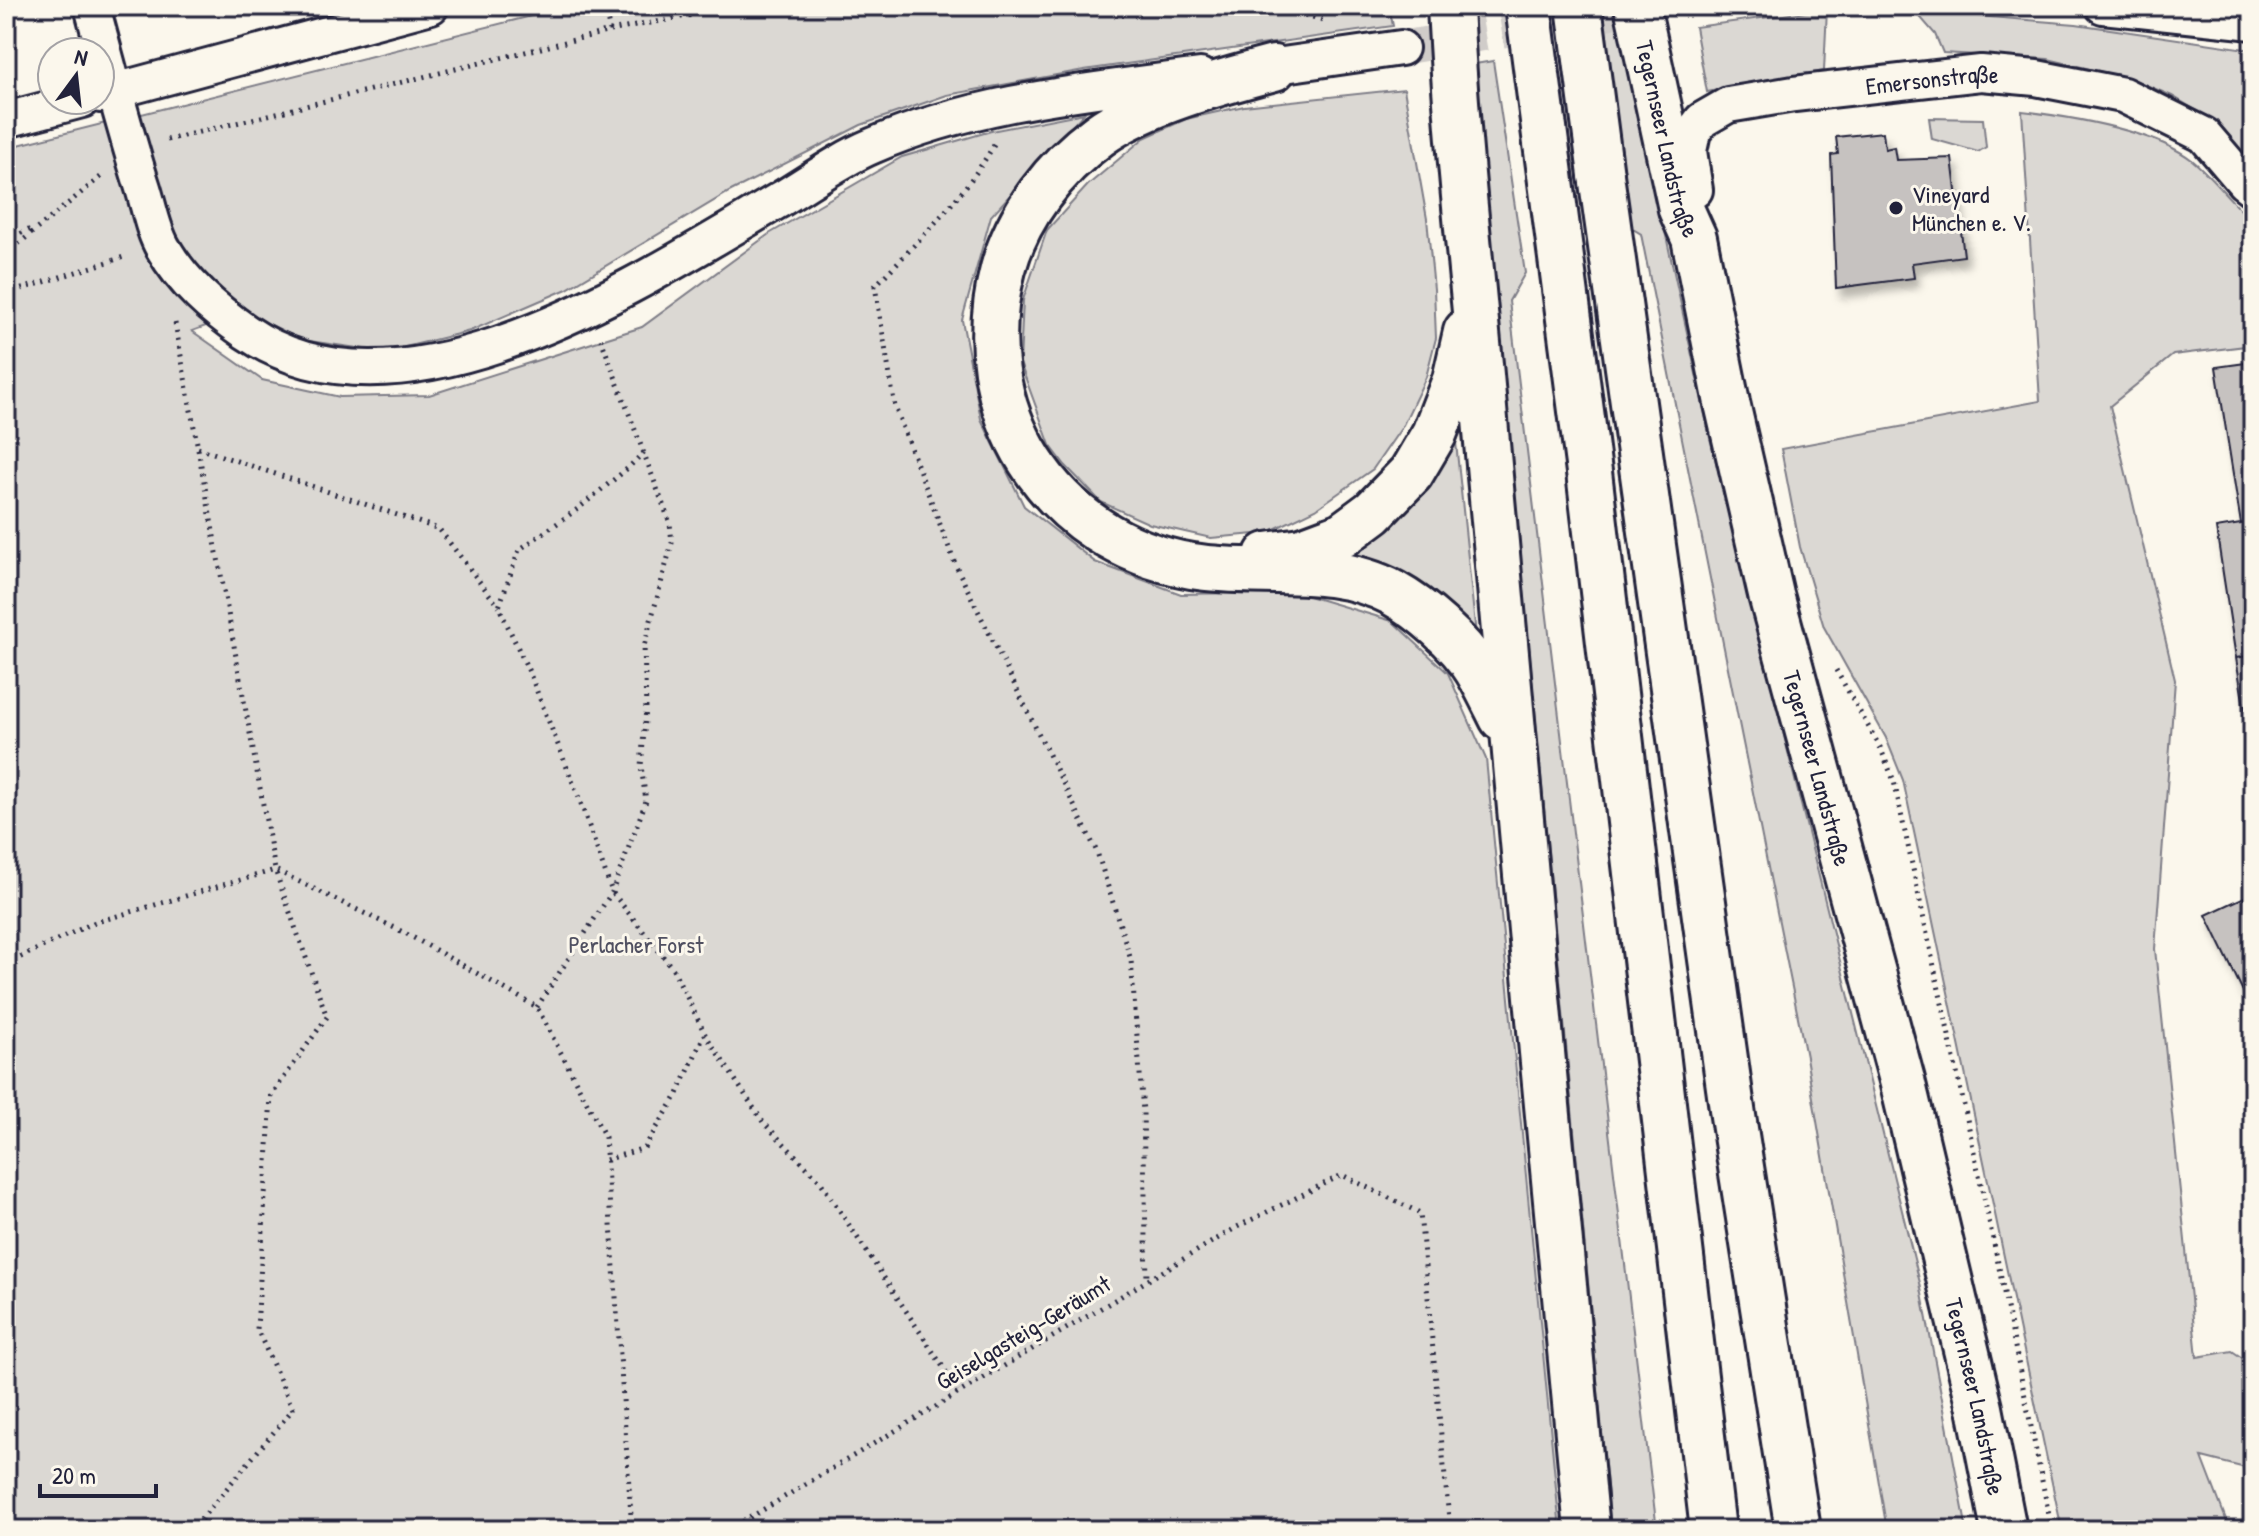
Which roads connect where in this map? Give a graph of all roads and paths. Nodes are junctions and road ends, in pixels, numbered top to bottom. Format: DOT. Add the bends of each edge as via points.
graph roads {
  1 [pos="92,6"];
  2 [pos="431,6"];
  3 [pos="604,6"];
  4 [pos="738,6"];
  5 [pos="1450,6"];
  6 [pos="1528,6"];
  7 [pos="1579,6"];
  8 [pos="1637,6"];
  9 [pos="2103,6"];
  10 [pos="2253,22"];
  11 [pos="610,31"];
  12 [pos="94,36"];
  13 [pos="1401,48"];
  14 [pos="1274,68"];
  15 [pos="116,91"];
  16 [pos="1020,102"];
  17 [pos="36,112"];
  18 [pos="111,116"];
  19 [pos="6,120"];
  20 [pos="132,152"];
  21 [pos="2253,189"];
  22 [pos="41,225"];
  23 [pos="1694,238"];
  24 [pos="6,240"];
  25 [pos="161,246"];
  26 [pos="6,254"];
  27 [pos="6,294"];
  28 [pos="1475,294"];
  29 [pos="173,308"];
  30 [pos="589,308"];
  31 [pos="198,448"];
  32 [pos="644,452"];
  33 [pos="1190,566"];
  34 [pos="499,607"];
  35 [pos="1833,664"];
  36 [pos="1512,739"];
  37 [pos="275,870"];
  38 [pos="612,892"];
  39 [pos="6,964"];
  40 [pos="537,1007"];
  41 [pos="705,1034"];
  42 [pos="606,1160"];
  43 [pos="1147,1280"];
  44 [pos="959,1391"];
  45 [pos="192,1530"];
  46 [pos="632,1530"];
  47 [pos="729,1530"];
  48 [pos="1450,1530"];
  49 [pos="1587,1530"];
  50 [pos="1713,1530"];
  51 [pos="1798,1530"];
  52 [pos="2004,1530"];
  53 [pos="2052,1530"];
  1 -- 12 [label="street"];
  2 -- 15 [label="street"];
  3 -- 11 [label="path"];
  4 -- 11 [label="path"];
  5 -- 28 [label="main road"];
  6 -- 50 [label="main road" via="1589,472"];
  7 -- 51 [label="main road" via="1733,1116"];
  8 -- 23 [label="main road, Tegernseer Landstraße" via="1681,209"];
  9 -- 10 [label="street"];
  11 -- 20 [label="path"];
  13 -- 14 [label="street"];
  14 -- 16 [label="street"];
  14 -- 33 [label="main road" via="1154,106 1100,134 1055,174 1021,222 995,297 992,344 1000,389 1012,428 1036,471 1095,529 1142,553"];
  16 -- 30 [label="street" via="920,127 868,148"];
  16 -- 43 [label="path" via="983,164 875,286 895,407 956,566 1097,852 1131,960 1143,1112"];
  17 -- 19 [label="street"];
  18 -- 20 [label="street"];
  20 -- 22 [label="path"];
  20 -- 25 [label="street"];
  21 -- 23 [label="street, Emersonstraße" via="2204,135 2123,95 1981,73 1728,105 1702,120 1693,132 1689,151 1698,210"];
  22 -- 24 [label="path"];
  22 -- 26 [label="path"];
  23 -- 52 [label="main road, Tegernseer Landstraße" via="1771,595 1902,1080"];
  25 -- 27 [label="path"];
  25 -- 30 [label="street" via="221,315 266,346 302,361 400,367 462,356"];
  28 -- 33 [label="main road" via="1455,380 1434,434 1411,473 1373,512 1342,535 1302,550"];
  28 -- 36 [label="main road"];
  29 -- 31 [label="path"];
  30 -- 32 [label="path"];
  31 -- 34 [label="path" via="439,529"];
  31 -- 37 [label="path"];
  32 -- 34 [label="path" via="519,550"];
  32 -- 38 [label="path" via="672,543 644,646 641,766 646,801"];
  33 -- 36 [label="main road" via="1315,572 1392,592 1428,615 1476,667"];
  34 -- 38 [label="path" via="530,674"];
  35 -- 53 [label="path" via="1894,781"];
  36 -- 49 [label="main road"];
  37 -- 39 [label="path" via="93,923"];
  37 -- 40 [label="path" via="405,933"];
  37 -- 45 [label="path" via="327,1017 271,1096 257,1329 293,1409"];
  38 -- 40 [label="path"];
  38 -- 41 [label="path" via="673,969"];
  40 -- 42 [label="path" via="605,1137"];
  41 -- 42 [label="path" via="678,1094 644,1148"];
  41 -- 44 [label="path" via="763,1122 820,1181"];
  42 -- 46 [label="path"];
  43 -- 44 [label="path, Geiselgasteig-Geräumt"];
  43 -- 48 [label="path, Geiselgasteig-Geräumt" via="1342,1175 1420,1213"];
  44 -- 47 [label="path, Geiselgasteig-Geräumt"];
}
